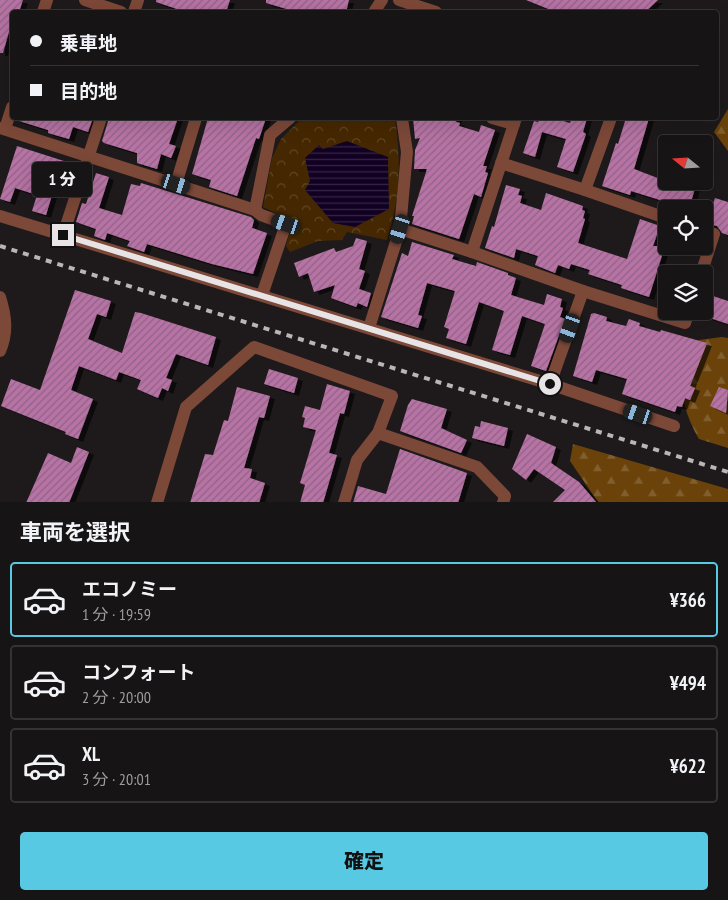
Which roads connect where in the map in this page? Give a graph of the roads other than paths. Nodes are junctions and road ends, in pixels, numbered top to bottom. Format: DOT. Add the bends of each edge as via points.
graph roads {
  1 [pos="85,0"];
  2 [pos="399,0"];
  3 [pos="115,10"];
  4 [pos="430,10"];
  5 [pos="10,112"];
  6 [pos="100,120"];
  7 [pos="195,120"];
  8 [pos="288,120"];
  9 [pos="402,120"];
  10 [pos="610,120"];
  11 [pos="515,121"];
  12 [pos="3,128"];
  13 [pos="89,156"];
  14 [pos="501,163"];
  15 [pos="176,184"];
  16 [pos="585,190"];
  17 [pos="255,210"];
  18 [pos="658,215"];
  19 [pos="0,216"];
  20 [pos="400,229"];
  21 [pos="63,235"];
  22 [pos="472,252"];
  23 [pos="583,291"];
  24 [pos="262,295"];
  25 [pos="0,297"];
  26 [pos="658,315"];
  27 [pos="675,320"];
  28 [pos="686,320"];
  29 [pos="369,328"];
  30 [pos="0,351"];
  31 [pos="550,384"];
  32 [pos="674,426"];
  33 [pos="378,433"];
  34 [pos="157,502"];
  35 [pos="344,502"];
  36 [pos="503,502"];
  1 -- 3 [label="street"];
  2 -- 4 [label="street"];
  5 -- 12 [label="street"];
  6 -- 13 [label="street"];
  7 -- 15 [label="street"];
  8 -- 17 [label="street" via="270,136"];
  9 -- 20 [label="street" via="407,152"];
  10 -- 16 [label="street"];
  11 -- 14 [label="street"];
  12 -- 13 [label="street"];
  13 -- 15 [label="street"];
  13 -- 21 [label="street"];
  14 -- 16 [label="street"];
  14 -- 22 [label="street"];
  15 -- 17 [label="street"];
  16 -- 18 [label="street"];
  17 -- 24 [label="street" via="286,224"];
  19 -- 21 [label="street"];
  20 -- 22 [label="street"];
  20 -- 29 [label="street"];
  21 -- 24 [label="street"];
  22 -- 23 [label="street"];
  23 -- 26 [label="street"];
  23 -- 31 [label="street"];
  24 -- 29 [label="street"];
  25 -- 30 [label="street" via="5,313 5,340"];
  27 -- 28 [label="street" via="685,323"];
  29 -- 31 [label="street"];
  31 -- 32 [label="street"];
  33 -- 34 [label="street" via="392,396 254,347 186,407"];
  33 -- 35 [label="street" via="357,460"];
  33 -- 36 [label="street" via="476,467 505,496"];
}
